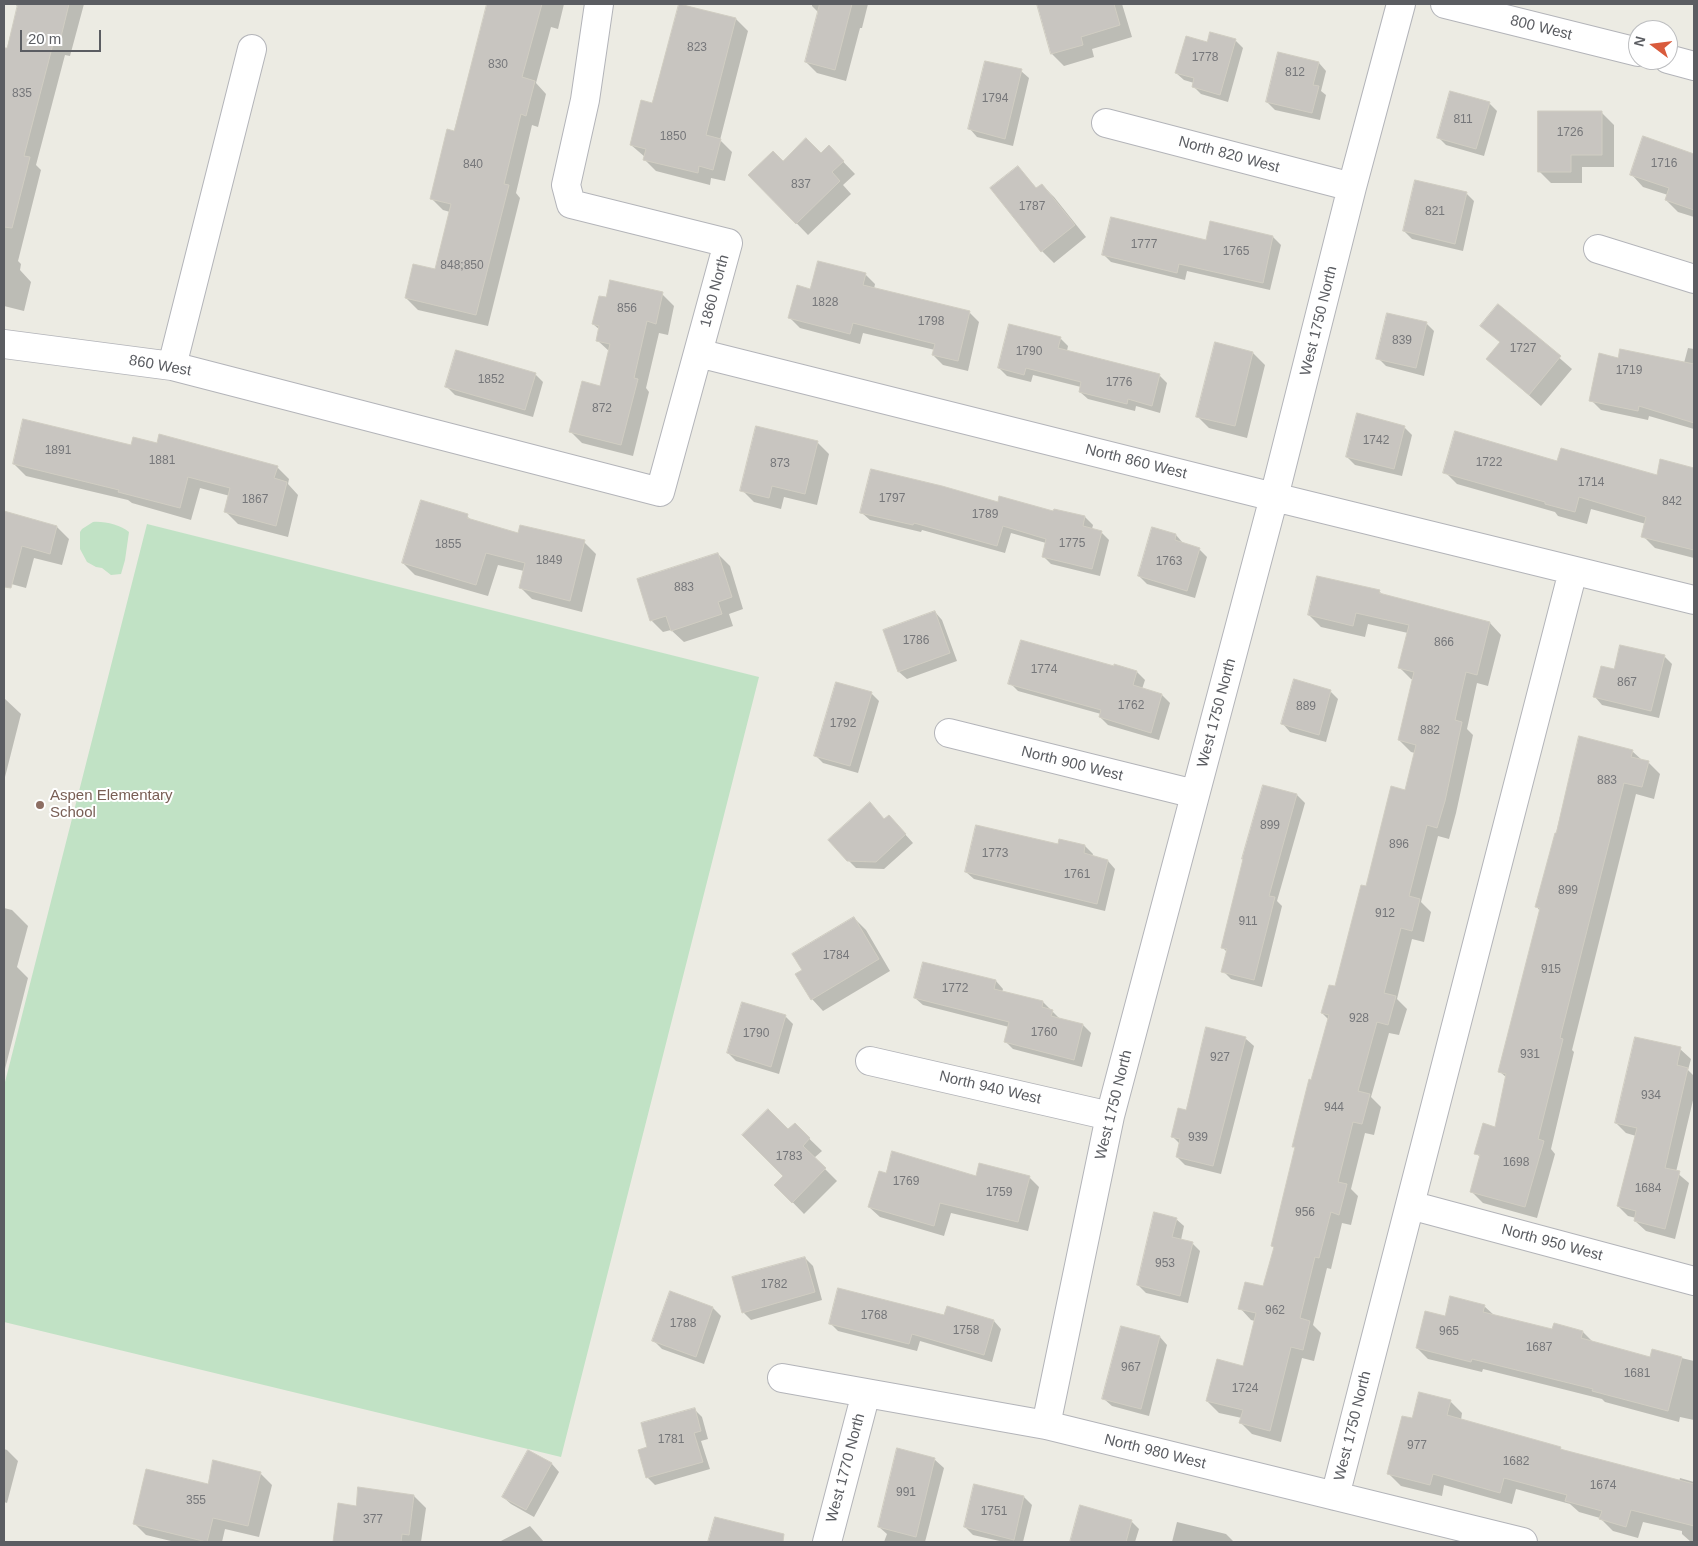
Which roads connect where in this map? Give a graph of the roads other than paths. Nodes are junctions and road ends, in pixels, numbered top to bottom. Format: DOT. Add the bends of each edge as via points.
graph roads {
  1 [pos="599,4"];
  2 [pos="1401,4"];
  3 [pos="1445,4"];
  4 [pos="252,49"];
  5 [pos="1628,50"];
  6 [pos="1678,62"];
  7 [pos="1694,66"];
  8 [pos="1106,123"];
  9 [pos="1352,187"];
  10 [pos="1598,249"];
  11 [pos="1694,279"];
  12 [pos="4,344"];
  13 [pos="698,353"];
  14 [pos="172,366"];
  15 [pos="516,456"];
  16 [pos="1274,497"];
  17 [pos="1574,571"];
  18 [pos="1694,600"];
  19 [pos="949,733"];
  20 [pos="1195,794"];
  21 [pos="870,1061"];
  22 [pos="1110,1116"];
  23 [pos="1410,1205"];
  24 [pos="1694,1281"];
  25 [pos="782,1378"];
  26 [pos="866,1393"];
  27 [pos="1046,1425"];
  28 [pos="1335,1496"];
  29 [pos="827,1542"];
  30 [pos="1523,1542"];
  1 -- 13 [label="street, 1860 North" via="586,100 566,185 571,204 728,243"];
  2 -- 9 [label="street, West 1750 North"];
  3 -- 5 [label="street, 800 West"];
  4 -- 14 [label="street"];
  6 -- 7 [label="street"];
  8 -- 9 [label="street, North 820 West"];
  9 -- 16 [label="street, West 1750 North"];
  10 -- 11 [label="street"];
  12 -- 14 [label="street, 860 West"];
  13 -- 15 [label="street, 1860 North" via="660,492"];
  13 -- 16 [label="street, North 860 West"];
  14 -- 15 [label="street, 860 West"];
  16 -- 17 [label="street, North 860 West"];
  16 -- 20 [label="street, West 1750 North"];
  17 -- 18 [label="street, North 860 West"];
  17 -- 23 [label="street, West 1750 North"];
  19 -- 20 [label="street, North 900 West"];
  20 -- 22 [label="street, West 1750 North"];
  21 -- 22 [label="street, North 940 West"];
  22 -- 27 [label="street, West 1750 North"];
  23 -- 24 [label="street, North 950 West"];
  23 -- 28 [label="street, West 1750 North"];
  25 -- 26 [label="street, North 980 West"];
  26 -- 27 [label="street, North 980 West"];
  26 -- 29 [label="street, West 1770 North"];
  27 -- 28 [label="street, North 980 West"];
  28 -- 30 [label="street, North 980 West"];
}
